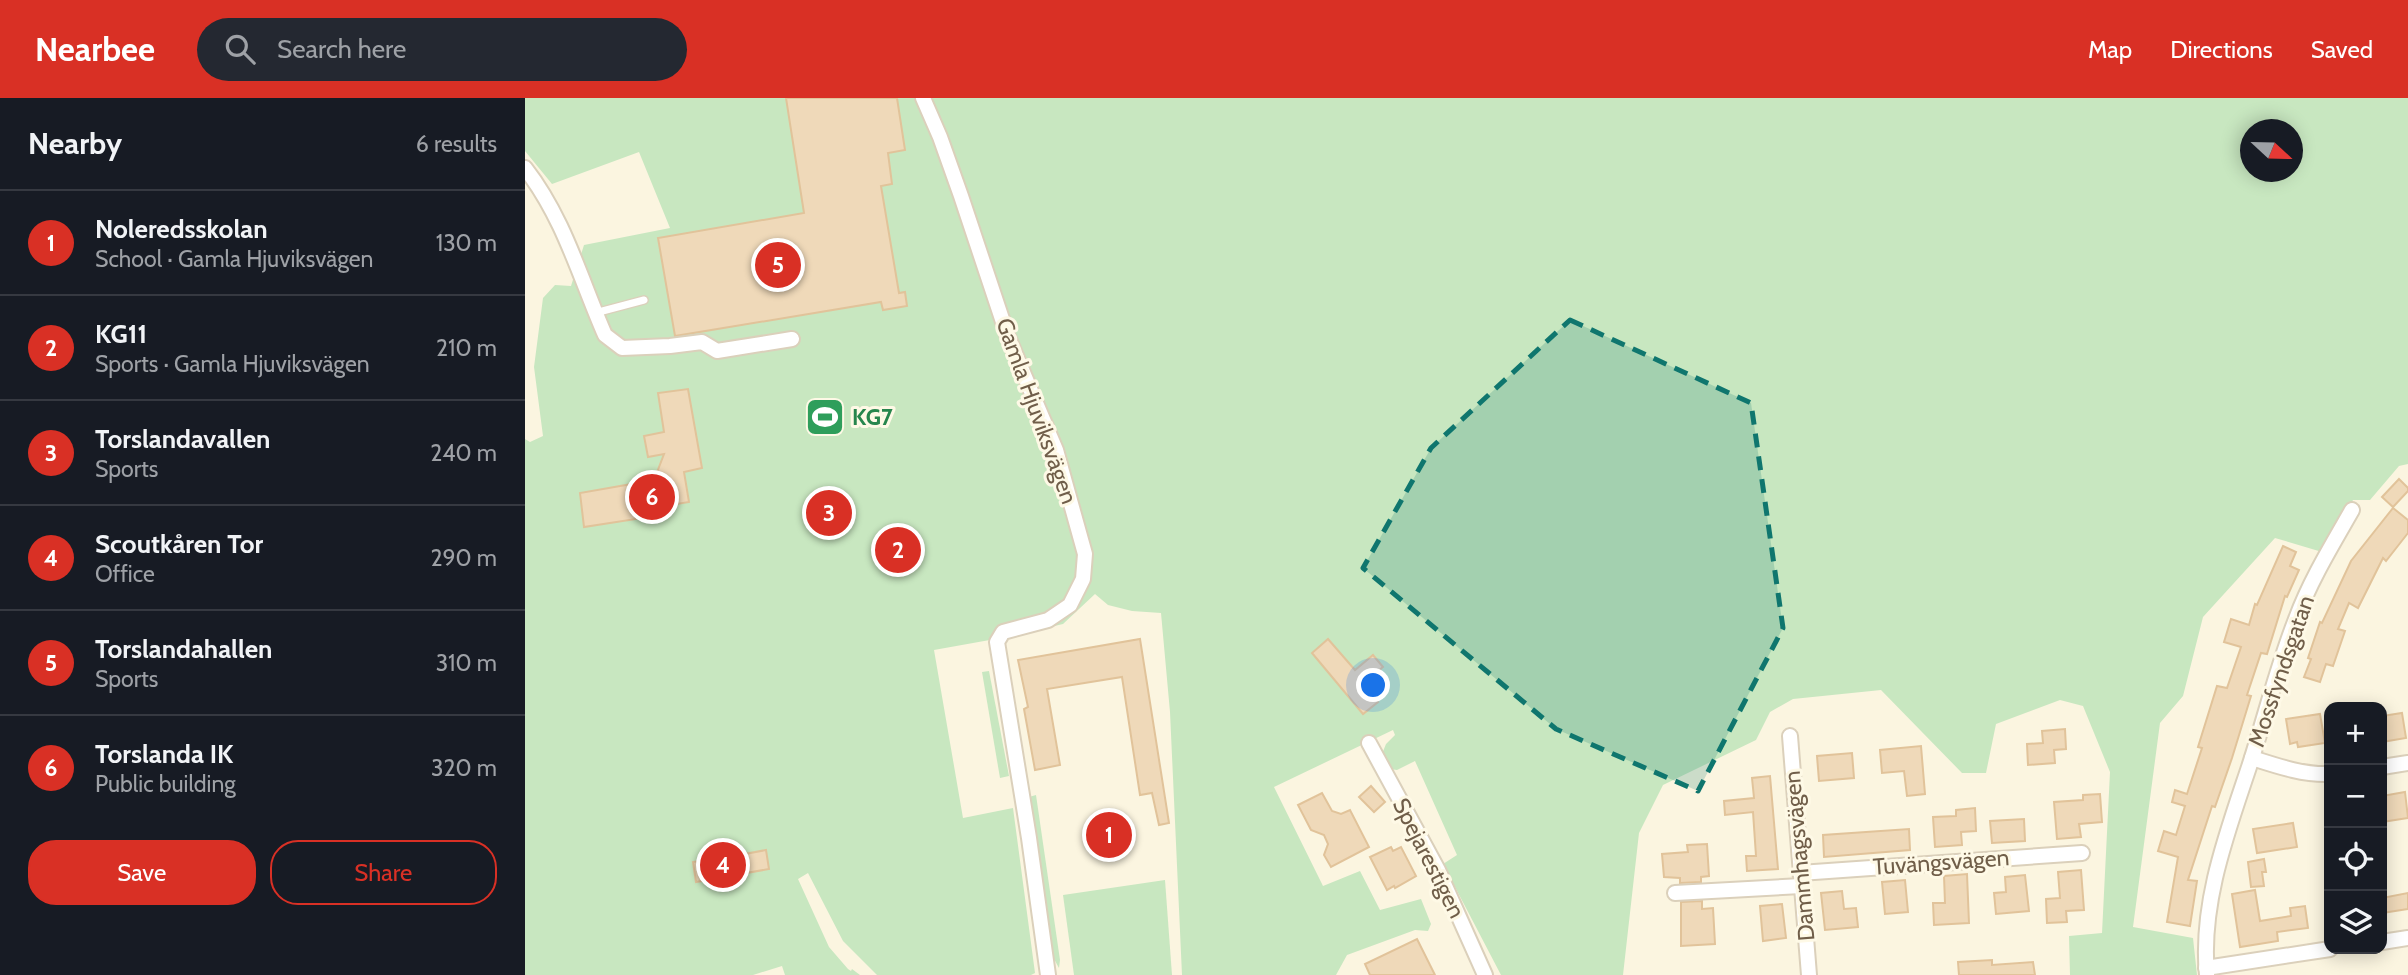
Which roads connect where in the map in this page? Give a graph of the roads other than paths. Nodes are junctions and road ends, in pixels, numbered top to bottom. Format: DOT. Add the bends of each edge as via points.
graph roads {
  1 [pos="923,98"];
  2 [pos="525,168"];
  3 [pos="644,300"];
  4 [pos="595,313"];
  5 [pos="792,339"];
  6 [pos="2352,510"];
  7 [pos="1790,736"];
  8 [pos="1369,743"];
  9 [pos="2252,758"];
  10 [pos="2408,763"];
  11 [pos="2387,766"];
  12 [pos="2324,774"];
  13 [pos="2082,853"];
  14 [pos="1801,880"];
  15 [pos="1675,893"];
  16 [pos="2408,938"];
  17 [pos="2387,941"];
  18 [pos="2324,950"];
  19 [pos="2206,972"];
  20 [pos="1048,975"];
  21 [pos="1485,975"];
  22 [pos="1809,975"];
  1 -- 20 [label="street, Gamla Hjuviksvägen" via="1008,337 1056,450 1085,554 1083,579 1069,604 1048,620 1003,632 997,642"];
  2 -- 4 [label="street" via="563,232"];
  3 -- 4 [label="lane"];
  4 -- 5 [label="street" via="605,335 622,348 702,342 717,351"];
  6 -- 9 [label="street, Mossfyndsgatan" via="2296,618"];
  7 -- 14 [label="street, Dammhagsvägen"];
  8 -- 21 [label="street, Spejarestigen" via="1438,870"];
  9 -- 12 [label="street, Mossfyndsgatan"];
  9 -- 19 [label="street, Mossfyndsgatan" via="2213,888"];
  10 -- 11 [label="street"];
  13 -- 14 [label="street, Tuvängsvägen"];
  14 -- 15 [label="street, Tuvängsvägen"];
  14 -- 22 [label="street, Dammhagsvägen"];
  16 -- 17 [label="street"];
  18 -- 19 [label="street, Mossfyndsgatan"];
}
